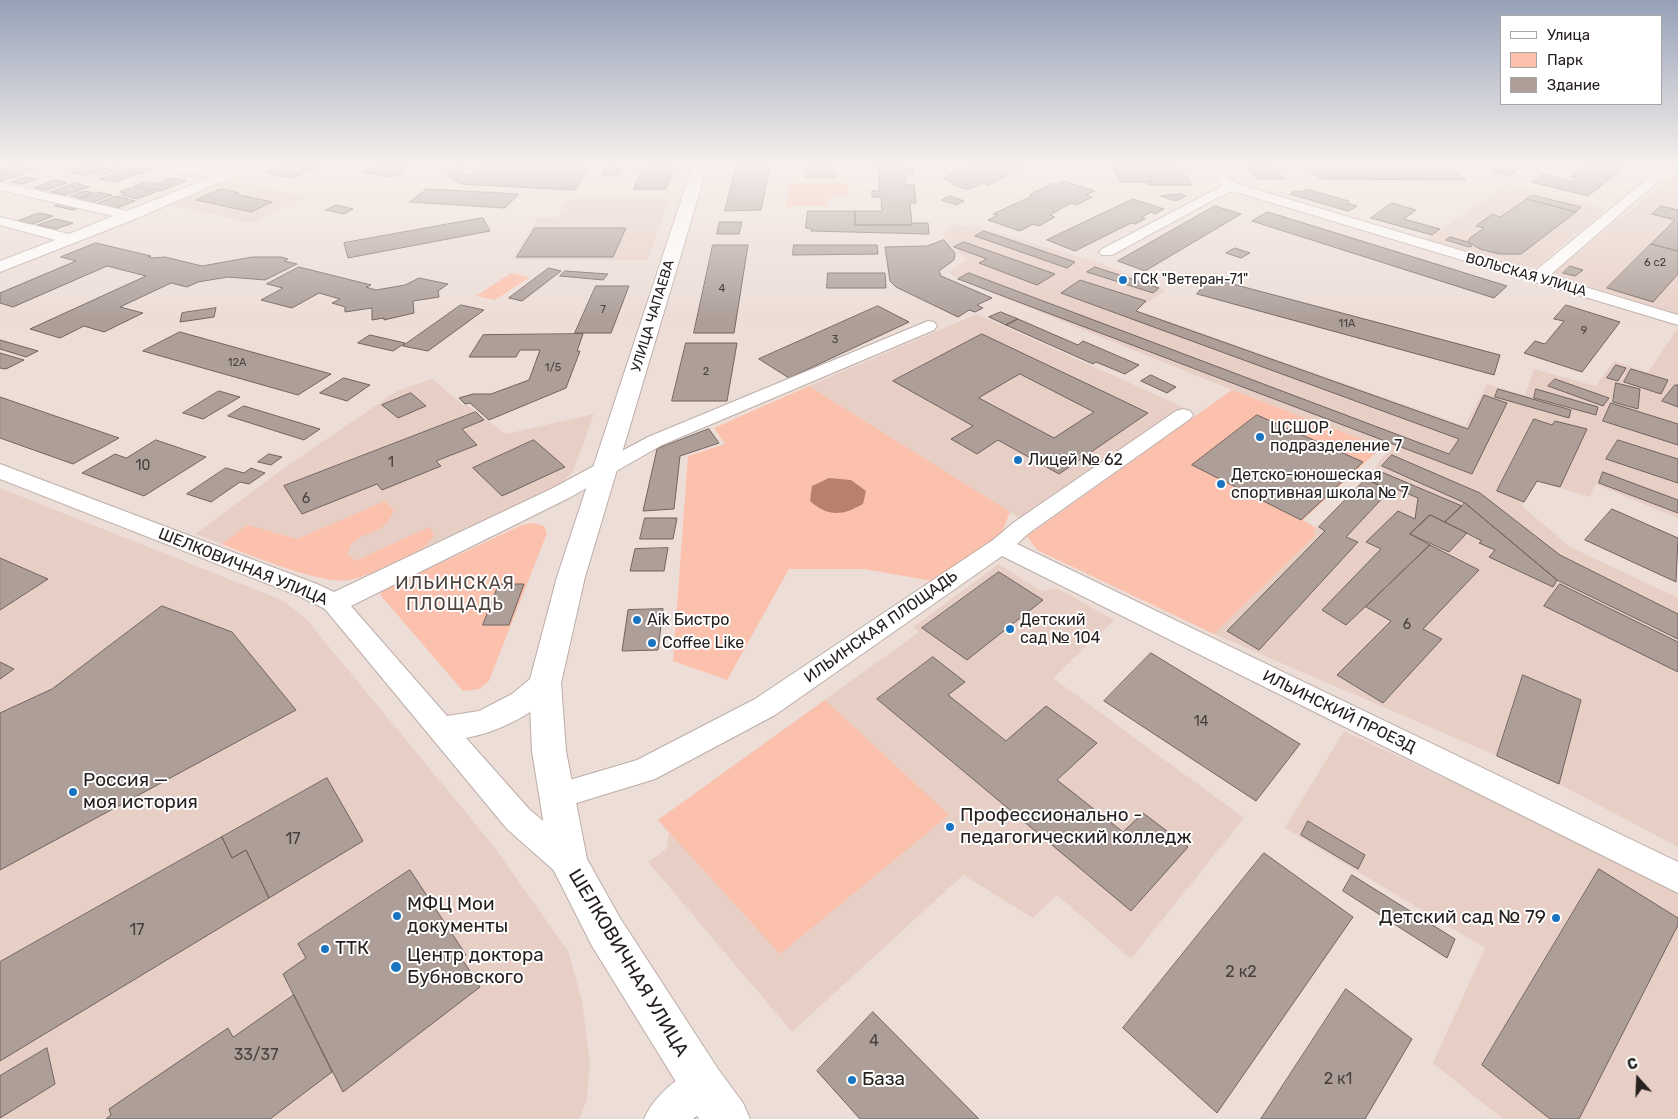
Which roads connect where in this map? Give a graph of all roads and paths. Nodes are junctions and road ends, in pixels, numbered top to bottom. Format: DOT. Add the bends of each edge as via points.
graph roads {
  1 [pos="130,216"];
  2 [pos="685,216"];
  3 [pos="1173,216"];
  4 [pos="1330,216"];
  5 [pos="1611,216"];
  6 [pos="0,221"];
  7 [pos="70,239"];
  8 [pos="1107,252"];
  9 [pos="0,267"];
  10 [pos="1537,278"];
  11 [pos="1678,320"];
  12 [pos="928,326"];
  13 [pos="1183,415"];
  14 [pos="606,468"];
  15 [pos="0,471"];
  16 [pos="1001,546"];
  17 [pos="334,603"];
  18 [pos="545,683"];
  19 [pos="440,727"];
  20 [pos="557,796"];
  21 [pos="569,863"];
  22 [pos="1678,878"];
  23 [pos="715,1102"];
  24 [pos="664,1119"];
  1 -- 7 [label="street"];
  2 -- 14 [label="street, УЛИЦА ЧАПАЕВА"];
  3 -- 8 [label="street"];
  4 -- 10 [label="street, ВОЛЬСКАЯ УЛИЦА"];
  5 -- 10 [label="street"];
  6 -- 7 [label="street"];
  7 -- 9 [label="street"];
  10 -- 11 [label="street, ВОЛЬСКАЯ УЛИЦА"];
  12 -- 14 [label="street" via="655,441"];
  13 -- 16 [label="street, ИЛЬИНСКАЯ ПЛОЩАДЬ" via="1020,528"];
  14 -- 17 [label="street"];
  14 -- 18 [label="street" via="571,577"];
  15 -- 17 [label="street, ШЕЛКОВИЧНАЯ УЛИЦА" via="308,590"];
  16 -- 20 [label="street, ИЛЬИНСКАЯ ПЛОЩАДЬ" via="765,707 645,770"];
  16 -- 22 [label="street, ИЛЬИНСКИЙ ПРОЕЗД"];
  17 -- 19 [label="street, ШЕЛКОВИЧНАЯ УЛИЦА"];
  18 -- 19 [label="street" via="528,699 487,721 455,728"];
  18 -- 20 [label="street" via="549,751"];
  19 -- 21 [label="street, ШЕЛКОВИЧНАЯ УЛИЦА" via="518,819"];
  20 -- 21 [label="street"];
  21 -- 23 [label="street, ШЕЛКОВИЧНАЯ УЛИЦА" via="606,932"];
  23 -- 24 [label="street"];
}
